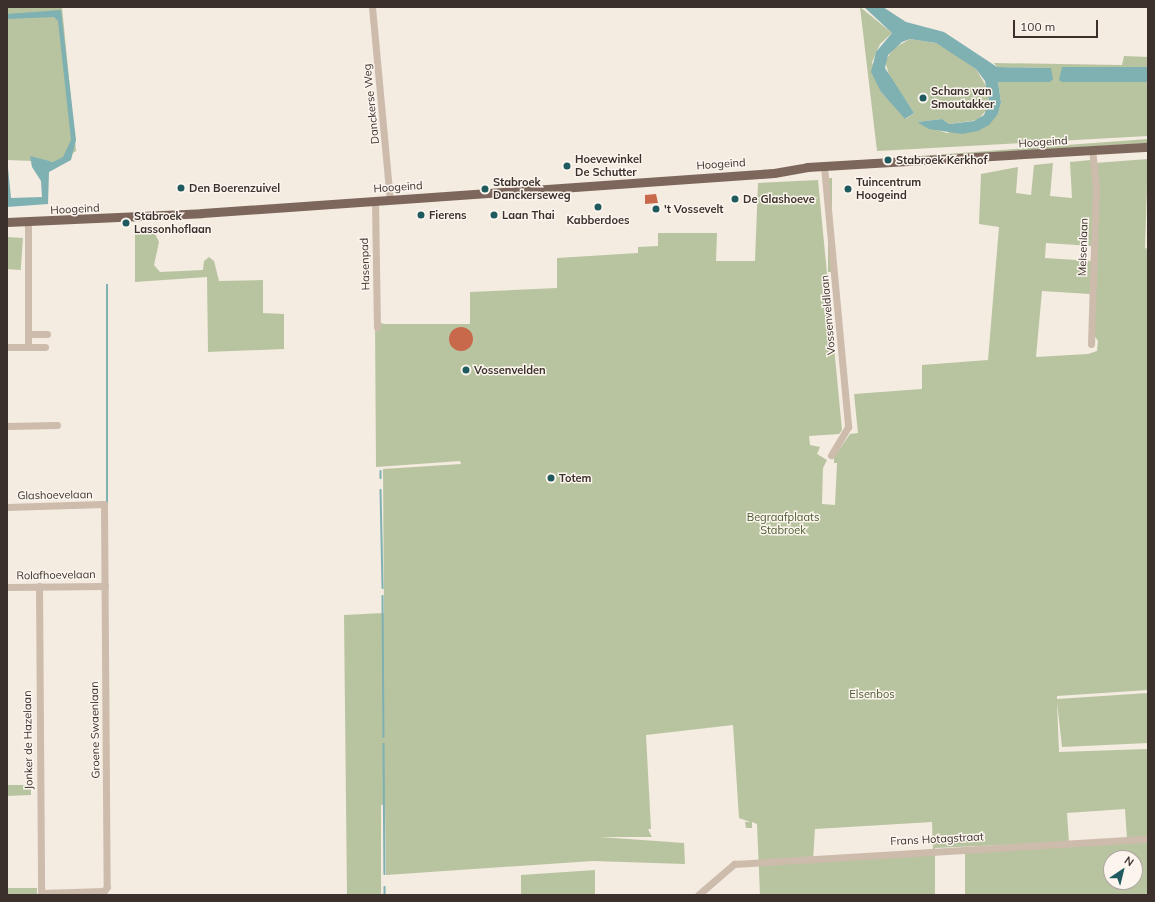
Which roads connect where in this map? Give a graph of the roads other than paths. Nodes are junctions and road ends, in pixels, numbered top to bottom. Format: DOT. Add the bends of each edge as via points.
graph roads {
  1 [pos="372,7"];
  2 [pos="1148,147"];
  3 [pos="1092,151"];
  4 [pos="824,169"];
  5 [pos="390,200"];
  6 [pos="375,201"];
  7 [pos="7,222"];
  8 [pos="28,223"];
  9 [pos="377,327"];
  10 [pos="28,334"];
  11 [pos="47,334"];
  12 [pos="1091,344"];
  13 [pos="7,347"];
  14 [pos="28,347"];
  15 [pos="45,347"];
  16 [pos="57,425"];
  17 [pos="7,426"];
  18 [pos="831,455"];
  19 [pos="104,504"];
  20 [pos="7,507"];
  21 [pos="39,586"];
  22 [pos="105,586"];
  23 [pos="7,587"];
  24 [pos="1148,838"];
  25 [pos="41,894"];
  26 [pos="698,895"];
  1 -- 5 [label="street, Danckerse Weg"];
  2 -- 3 [label="main road, Hoogeind"];
  3 -- 4 [label="main road, Hoogeind"];
  3 -- 12 [label="street, Melsenlaan" via="1096,187"];
  4 -- 5 [label="main road, Hoogeind"];
  4 -- 18 [label="street, Vossenveldlaan" via="848,427"];
  5 -- 6 [label="main road, Hoogeind"];
  6 -- 8 [label="main road, Hoogeind"];
  6 -- 9 [label="street, Hasenpad"];
  7 -- 8 [label="main road, Hoogeind"];
  8 -- 10 [label="street"];
  10 -- 11 [label="street"];
  10 -- 14 [label="street"];
  13 -- 14 [label="street"];
  14 -- 15 [label="street"];
  16 -- 17 [label="street"];
  19 -- 20 [label="street, Glashoevelaan"];
  19 -- 22 [label="street, Groene Swaenlaan"];
  21 -- 22 [label="street, Rolafhoevelaan"];
  21 -- 23 [label="street, Rolafhoevelaan"];
  21 -- 25 [label="street, Jonker de Hazelaan"];
  22 -- 25 [label="street, Groene Swaenlaan" via="107,887 104,891"];
  24 -- 26 [label="street, Frans Hotagstraat" via="841,855 729,866"];
}
